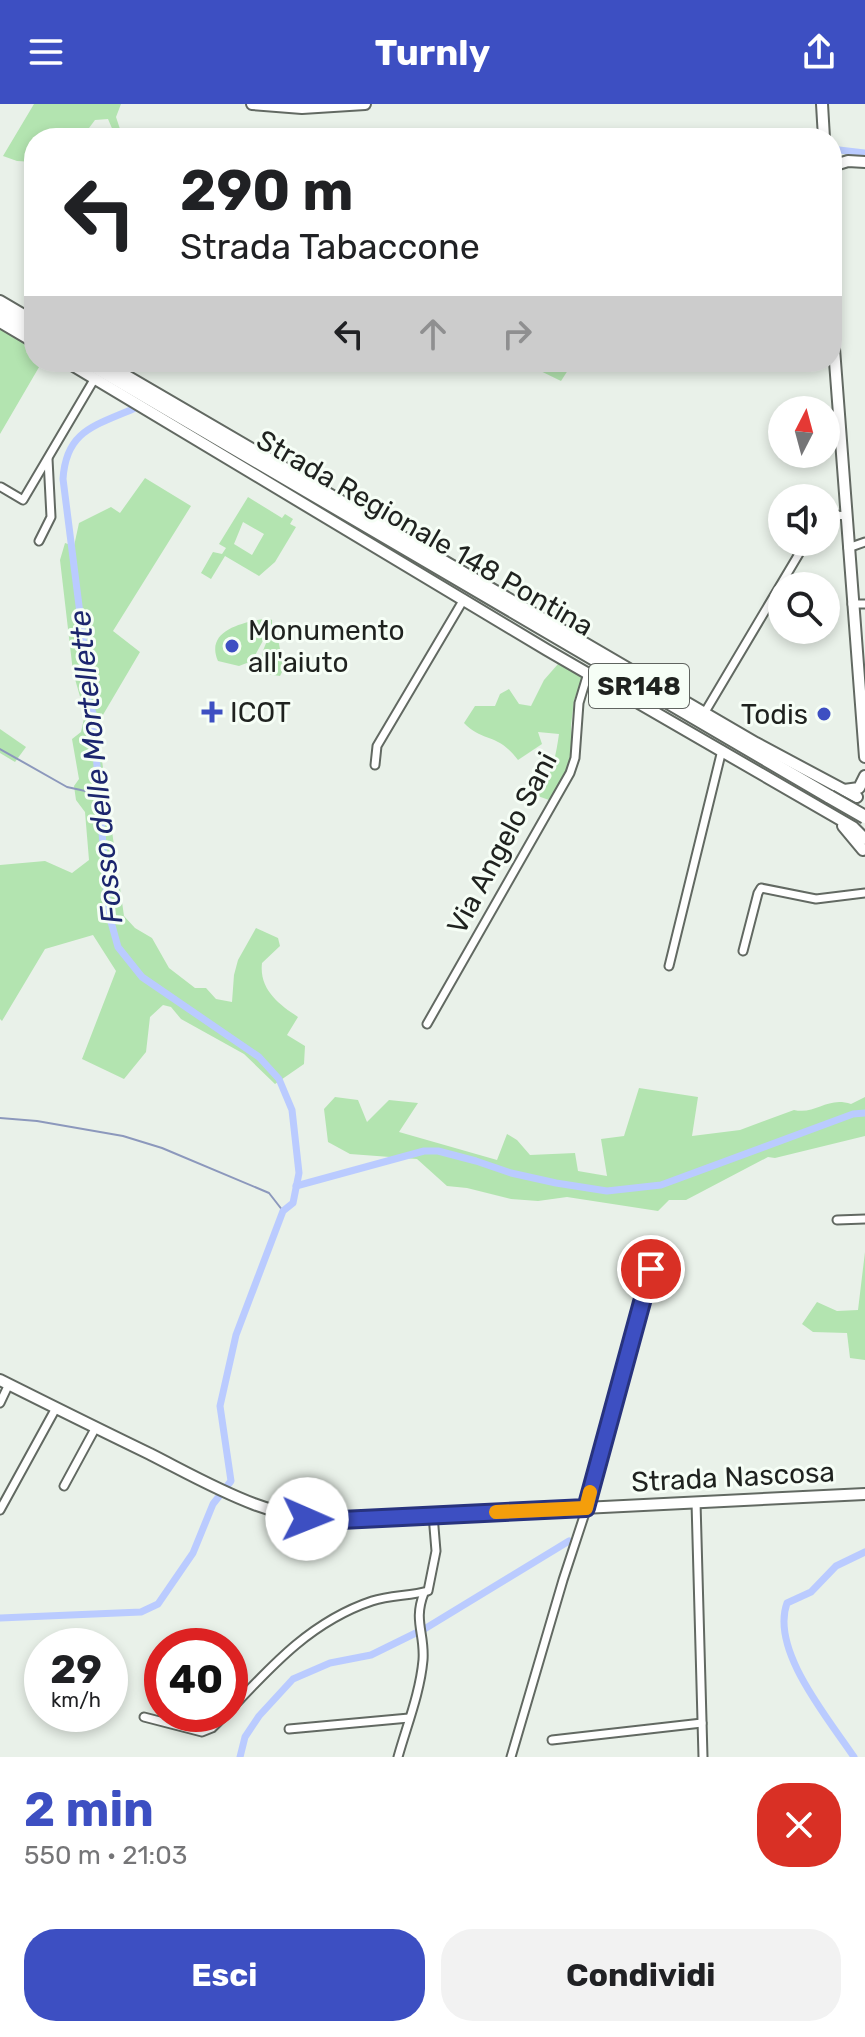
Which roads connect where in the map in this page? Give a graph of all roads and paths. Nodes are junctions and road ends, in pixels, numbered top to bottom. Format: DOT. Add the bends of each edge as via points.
graph roads {
  1 [pos="252,104"];
  2 [pos="365,104"];
  3 [pos="822,107"];
  4 [pos="821,128"];
  5 [pos="842,159"];
  6 [pos="848,161"];
  7 [pos="865,162"];
  8 [pos="842,163"];
  9 [pos="0,301"];
  10 [pos="0,311"];
  11 [pos="24,315"];
  12 [pos="0,322"];
  13 [pos="24,325"];
  14 [pos="24,336"];
  15 [pos="84,372"];
  16 [pos="104,372"];
  17 [pos="120,372"];
  18 [pos="836,372"];
  19 [pos="95,378"];
  20 [pos="48,457"];
  21 [pos="1,487"];
  22 [pos="840,515"];
  23 [pos="846,516"];
  24 [pos="39,541"];
  25 [pos="865,542"];
  26 [pos="848,548"];
  27 [pos="798,556"];
  28 [pos="464,599"];
  29 [pos="852,604"];
  30 [pos="865,604"];
  31 [pos="588,673"];
  32 [pos="705,712"];
  33 [pos="865,739"];
  34 [pos="722,750"];
  35 [pos="865,757"];
  36 [pos="375,765"];
  37 [pos="865,776"];
  38 [pos="835,793"];
  39 [pos="862,796"];
  40 [pos="830,814"];
  41 [pos="865,817"];
  42 [pos="860,841"];
  43 [pos="865,893"];
  44 [pos="743,951"];
  45 [pos="669,966"];
  46 [pos="427,1024"];
  47 [pos="865,1219"];
  48 [pos="837,1220"];
  49 [pos="651,1269"];
  50 [pos="4,1382"];
  51 [pos="0,1403"];
  52 [pos="56,1408"];
  53 [pos="96,1427"];
  54 [pos="64,1486"];
  55 [pos="865,1494"];
  56 [pos="696,1502"];
  57 [pos="587,1508"];
  58 [pos="0,1510"];
  59 [pos="433,1515"];
  60 [pos="424,1593"];
  61 [pos="248,1691"];
  62 [pos="409,1718"];
  63 [pos="702,1723"];
  64 [pos="289,1729"];
  65 [pos="552,1740"];
  66 [pos="398,1757"];
  67 [pos="511,1757"];
  68 [pos="703,1757"];
  1 -- 2 [label="street"];
  3 -- 4 [label="street"];
  5 -- 6 [label="street"];
  6 -- 7 [label="street"];
  6 -- 8 [label="street"];
  9 -- 11 [label="street"];
  10 -- 13 [label="main road"];
  12 -- 14 [label="street"];
  15 -- 19 [label="street"];
  16 -- 38 [label="main road, Strada Regionale 148 Pontina / SR148"];
  17 -- 32 [label="street"];
  18 -- 23 [label="street"];
  19 -- 20 [label="street"];
  19 -- 28 [label="street"];
  20 -- 21 [label="street" via="23,500"];
  20 -- 24 [label="street" via="51,517"];
  22 -- 23 [label="street"];
  23 -- 26 [label="street"];
  25 -- 26 [label="street"];
  26 -- 29 [label="street"];
  27 -- 32 [label="street"];
  28 -- 31 [label="street"];
  28 -- 36 [label="street" via="377,746"];
  29 -- 30 [label="street"];
  29 -- 33 [label="street"];
  31 -- 34 [label="street"];
  31 -- 46 [label="street, Via Angelo Sani" via="571,771"];
  32 -- 38 [label="street"];
  33 -- 35 [label="street"];
  34 -- 40 [label="street"];
  34 -- 45 [label="street"];
  37 -- 38 [label="street" via="856,790"];
  38 -- 39 [label="street"];
  38 -- 41 [label="main road, Strada Regionale 148 Pontina / SR148, bridge"];
  39 -- 42 [label="street" via="850,807"];
  40 -- 42 [label="street"];
  40 -- 42 [label="street"];
  43 -- 44 [label="street" via="819,900 761,888"];
  47 -- 48 [label="street"];
  49 -- 57 [label="street"];
  50 -- 51 [label="street, Strada Nascosa"];
  50 -- 52 [label="street, Strada Nascosa"];
  52 -- 53 [label="street, Strada Nascosa"];
  52 -- 58 [label="street"];
  53 -- 54 [label="street"];
  53 -- 59 [label="street, Strada Nascosa" via="276,1513 315,1520"];
  55 -- 56 [label="street, Strada Nascosa"];
  56 -- 57 [label="street, Strada Nascosa"];
  56 -- 63 [label="street"];
  57 -- 59 [label="street, Strada Nascosa"];
  57 -- 67 [label="street"];
  59 -- 60 [label="street" via="436,1556 430,1588"];
  60 -- 61 [label="street" via="356,1607 285,1651"];
  60 -- 62 [label="street" via="418,1626 424,1648"];
  62 -- 64 [label="street"];
  62 -- 66 [label="street"];
  63 -- 65 [label="street"];
  63 -- 68 [label="street"];
}
